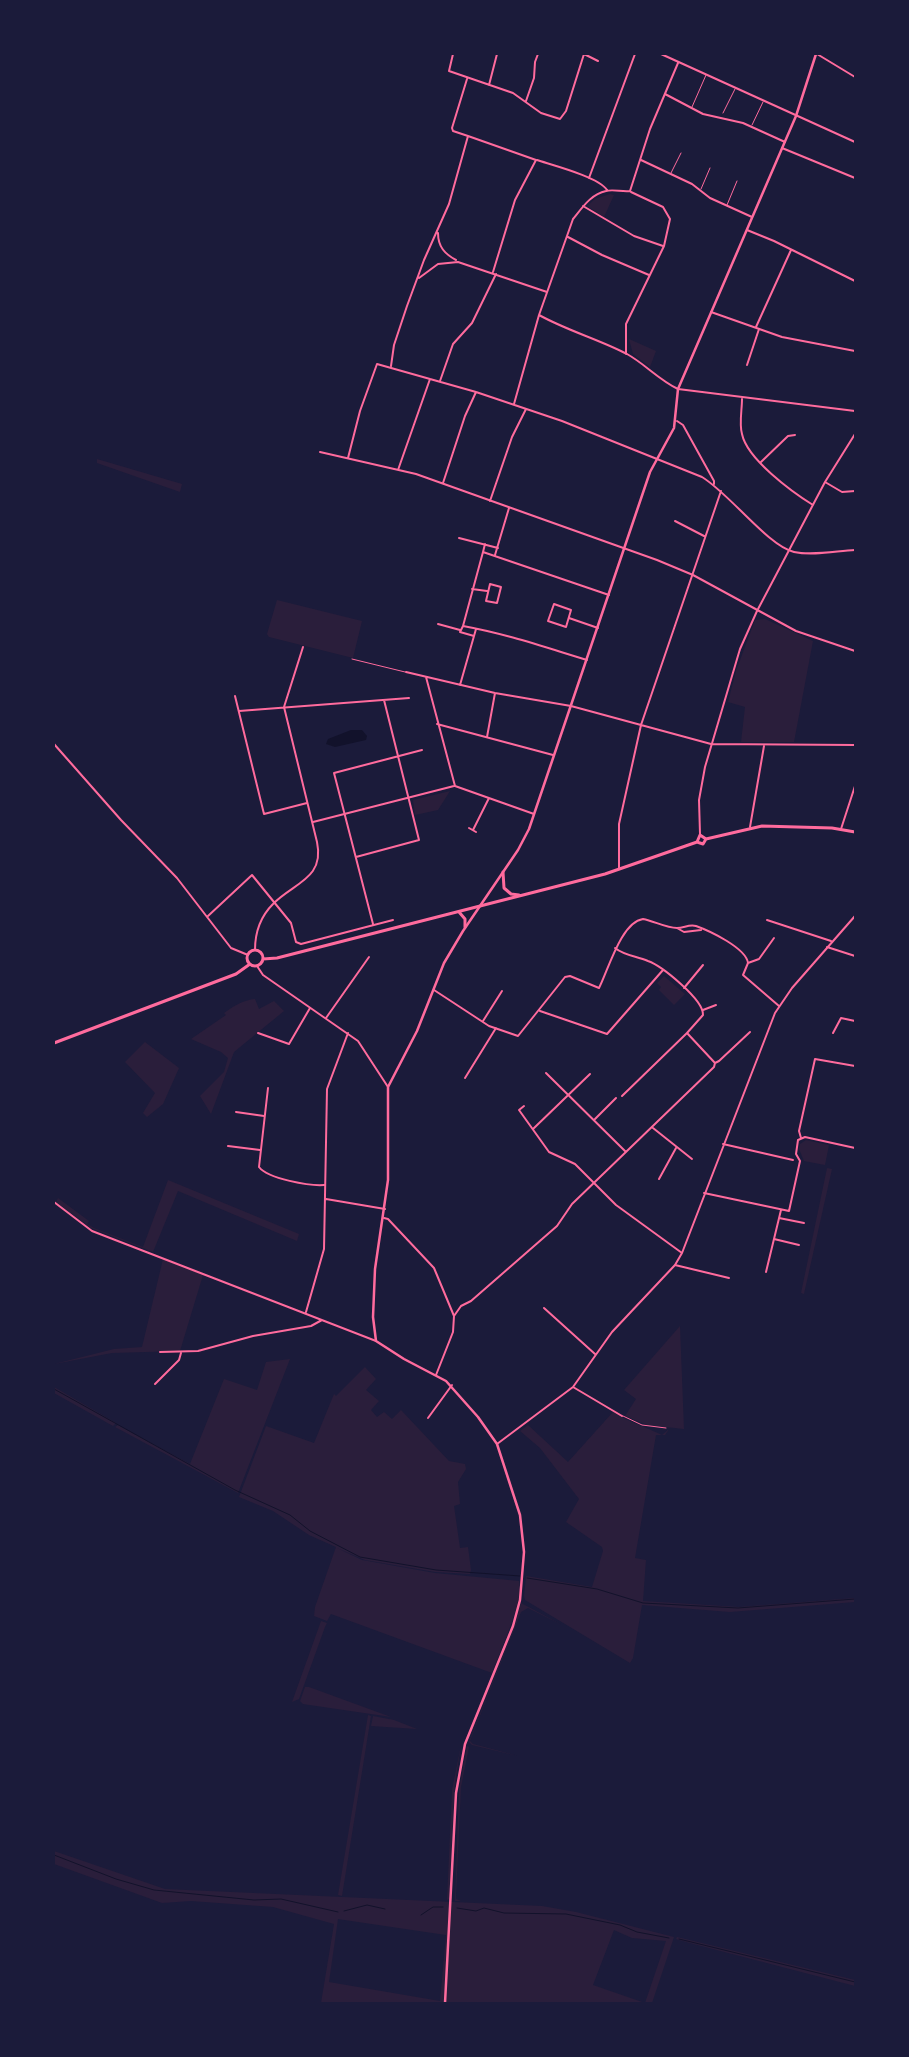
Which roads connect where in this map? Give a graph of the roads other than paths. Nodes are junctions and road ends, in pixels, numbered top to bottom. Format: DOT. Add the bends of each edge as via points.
graph roads {
  1 [pos="452,54"];
  2 [pos="497,54"];
  3 [pos="538,54"];
  4 [pos="583,54"];
  5 [pos="635,54"];
  6 [pos="661,54"];
  7 [pos="817,54"];
  8 [pos="598,61"];
  9 [pos="678,62"];
  10 [pos="706,75"];
  11 [pos="855,77"];
  12 [pos="467,78"];
  13 [pos="489,86"];
  14 [pos="735,88"];
  15 [pos="664,94"];
  16 [pos="526,101"];
  17 [pos="763,101"];
  18 [pos="691,108"];
  19 [pos="723,113"];
  20 [pos="796,116"];
  21 [pos="751,127"];
  22 [pos="468,136"];
  23 [pos="785,142"];
  24 [pos="855,142"];
  25 [pos="782,148"];
  26 [pos="681,153"];
  27 [pos="536,160"];
  28 [pos="641,160"];
  29 [pos="710,168"];
  30 [pos="671,174"];
  31 [pos="589,178"];
  32 [pos="855,178"];
  33 [pos="737,181"];
  34 [pos="607,190"];
  35 [pos="701,190"];
  36 [pos="630,191"];
  37 [pos="726,205"];
  38 [pos="583,206"];
  39 [pos="752,218"];
  40 [pos="746,230"];
  41 [pos="438,233"];
  42 [pos="567,236"];
  43 [pos="664,246"];
  44 [pos="791,250"];
  45 [pos="458,262"];
  46 [pos="493,272"];
  47 [pos="497,274"];
  48 [pos="649,275"];
  49 [pos="418,279"];
  50 [pos="855,281"];
  51 [pos="547,292"];
  52 [pos="711,312"];
  53 [pos="539,315"];
  54 [pos="757,329"];
  55 [pos="855,351"];
  56 [pos="626,354"];
  57 [pos="747,365"];
  58 [pos="391,367"];
  59 [pos="430,378"];
  60 [pos="440,381"];
  61 [pos="678,389"];
  62 [pos="476,392"];
  63 [pos="742,398"];
  64 [pos="514,404"];
  65 [pos="526,409"];
  66 [pos="855,411"];
  67 [pos="676,421"];
  68 [pos="855,434"];
  69 [pos="795,435"];
  70 [pos="320,452"];
  71 [pos="348,458"];
  72 [pos="656,459"];
  73 [pos="760,462"];
  74 [pos="398,470"];
  75 [pos="825,482"];
  76 [pos="443,483"];
  77 [pos="714,484"];
  78 [pos="721,491"];
  79 [pos="855,491"];
  80 [pos="490,501"];
  81 [pos="813,505"];
  82 [pos="509,508"];
  83 [pos="675,521"];
  84 [pos="704,536"];
  85 [pos="459,538"];
  86 [pos="485,544"];
  87 [pos="498,548"];
  88 [pos="624,549"];
  89 [pos="789,550"];
  90 [pos="855,550"];
  91 [pos="483,552"];
  92 [pos="495,555"];
  93 [pos="692,575"];
  94 [pos="472,589"];
  95 [pos="488,591"];
  96 [pos="609,595"];
  97 [pos="757,611"];
  98 [pos="569,618"];
  99 [pos="438,624"];
  100 [pos="463,626"];
  101 [pos="476,628"];
  102 [pos="598,628"];
  103 [pos="461,630"];
  104 [pos="474,636"];
  105 [pos="303,647"];
  106 [pos="855,651"];
  107 [pos="352,659"];
  108 [pos="587,660"];
  109 [pos="406,672"];
  110 [pos="426,677"];
  111 [pos="460,685"];
  112 [pos="496,693"];
  113 [pos="235,696"];
  114 [pos="410,698"];
  115 [pos="384,700"];
  116 [pos="571,706"];
  117 [pos="284,707"];
  118 [pos="239,711"];
  119 [pos="437,724"];
  120 [pos="641,725"];
  121 [pos="486,737"];
  122 [pos="54,744"];
  123 [pos="711,744"];
  124 [pos="855,745"];
  125 [pos="764,746"];
  126 [pos="422,750"];
  127 [pos="397,755"];
  128 [pos="553,755"];
  129 [pos="455,786"];
  130 [pos="855,786"];
  131 [pos="409,798"];
  132 [pos="489,798"];
  133 [pos="308,803"];
  134 [pos="344,814"];
  135 [pos="534,814"];
  136 [pos="313,822"];
  137 [pos="750,827"];
  138 [pos="469,828"];
  139 [pos="841,829"];
  140 [pos="473,830"];
  141 [pos="476,832"];
  142 [pos="855,832"];
  143 [pos="700,835"];
  144 [pos="706,839"];
  145 [pos="698,842"];
  146 [pos="356,857"];
  147 [pos="619,869"];
  148 [pos="503,872"];
  149 [pos="522,895"];
  150 [pos="274,903"];
  151 [pos="480,906"];
  152 [pos="459,912"];
  153 [pos="855,916"];
  154 [pos="207,917"];
  155 [pos="393,920"];
  156 [pos="767,920"];
  157 [pos="373,924"];
  158 [pos="465,927"];
  159 [pos="677,928"];
  160 [pos="702,929"];
  161 [pos="774,938"];
  162 [pos="832,941"];
  163 [pos="827,947"];
  164 [pos="615,948"];
  165 [pos="255,950"];
  166 [pos="248,955"];
  167 [pos="855,956"];
  168 [pos="369,957"];
  169 [pos="264,958"];
  170 [pos="748,963"];
  171 [pos="250,964"];
  172 [pos="703,965"];
  173 [pos="258,966"];
  174 [pos="663,970"];
  175 [pos="684,988"];
  176 [pos="434,990"];
  177 [pos="502,992"];
  178 [pos="716,1006"];
  179 [pos="779,1006"];
  180 [pos="311,1008"];
  181 [pos="539,1010"];
  182 [pos="703,1010"];
  183 [pos="326,1018"];
  184 [pos="482,1021"];
  185 [pos="855,1022"];
  186 [pos="496,1028"];
  187 [pos="687,1032"];
  188 [pos="750,1032"];
  189 [pos="258,1033"];
  190 [pos="348,1033"];
  191 [pos="833,1033"];
  192 [pos="54,1042"];
  193 [pos="715,1063"];
  194 [pos="855,1066"];
  195 [pos="546,1073"];
  196 [pos="590,1074"];
  197 [pos="465,1078"];
  198 [pos="388,1087"];
  199 [pos="268,1088"];
  200 [pos="570,1094"];
  201 [pos="622,1096"];
  202 [pos="616,1098"];
  203 [pos="524,1106"];
  204 [pos="236,1112"];
  205 [pos="264,1116"];
  206 [pos="594,1120"];
  207 [pos="652,1128"];
  208 [pos="533,1129"];
  209 [pos="801,1138"];
  210 [pos="723,1144"];
  211 [pos="228,1146"];
  212 [pos="676,1148"];
  213 [pos="855,1148"];
  214 [pos="260,1150"];
  215 [pos="627,1152"];
  216 [pos="692,1159"];
  217 [pos="793,1160"];
  218 [pos="659,1179"];
  219 [pos="594,1184"];
  220 [pos="324,1185"];
  221 [pos="704,1193"];
  222 [pos="326,1199"];
  223 [pos="54,1202"];
  224 [pos="385,1209"];
  225 [pos="781,1210"];
  226 [pos="384,1218"];
  227 [pos="779,1218"];
  228 [pos="804,1224"];
  229 [pos="774,1240"];
  230 [pos="799,1245"];
  231 [pos="682,1253"];
  232 [pos="675,1265"];
  233 [pos="766,1272"];
  234 [pos="728,1278"];
  235 [pos="544,1308"];
  236 [pos="306,1312"];
  237 [pos="454,1316"];
  238 [pos="322,1319"];
  239 [pos="376,1341"];
  240 [pos="160,1352"];
  241 [pos="182,1353"];
  242 [pos="595,1354"];
  243 [pos="436,1375"];
  244 [pos="155,1384"];
  245 [pos="452,1385"];
  246 [pos="573,1387"];
  247 [pos="622,1416"];
  248 [pos="428,1418"];
  249 [pos="666,1428"];
  250 [pos="497,1444"];
  251 [pos="445,2003"];
  1 -- 12 [label="street" via="449,71"];
  2 -- 13 [label="street"];
  3 -- 16 [label="street"];
  4 -- 8 [label="street"];
  4 -- 16 [label="street" via="566,111 560,120 541,113"];
  5 -- 31 [label="street"];
  6 -- 9 [label="street"];
  7 -- 11 [label="street"];
  7 -- 20 [label="street"];
  9 -- 10 [label="street"];
  9 -- 15 [label="street"];
  10 -- 14 [label="street"];
  10 -- 18 [label="lane"];
  12 -- 13 [label="street"];
  12 -- 22 [label="street" via="452,128"];
  13 -- 16 [label="street"];
  14 -- 17 [label="street"];
  14 -- 19 [label="lane"];
  15 -- 18 [label="street"];
  15 -- 28 [label="street"];
  17 -- 20 [label="street"];
  17 -- 21 [label="lane"];
  18 -- 21 [label="street"];
  20 -- 23 [label="street"];
  20 -- 24 [label="street"];
  21 -- 23 [label="street"];
  22 -- 27 [label="street"];
  22 -- 41 [label="street" via="450,204"];
  23 -- 25 [label="street"];
  25 -- 32 [label="street"];
  25 -- 39 [label="street"];
  26 -- 30 [label="lane"];
  27 -- 31 [label="street"];
  27 -- 46 [label="street" via="515,200"];
  28 -- 30 [label="street"];
  28 -- 36 [label="street"];
  29 -- 35 [label="lane"];
  30 -- 35 [label="street"];
  31 -- 34 [label="street"];
  33 -- 37 [label="lane"];
  34 -- 36 [label="street"];
  34 -- 38 [label="street"];
  35 -- 37 [label="street"];
  36 -- 43 [label="street" via="666,211 670,219"];
  37 -- 39 [label="street"];
  38 -- 42 [label="street"];
  38 -- 43 [label="street" via="634,236"];
  39 -- 40 [label="street"];
  40 -- 44 [label="street"];
  40 -- 52 [label="street"];
  41 -- 45 [label="street" via="443,251"];
  41 -- 49 [label="street"];
  42 -- 48 [label="street" via="602,256"];
  42 -- 51 [label="street"];
  43 -- 48 [label="street"];
  44 -- 50 [label="street"];
  44 -- 54 [label="street"];
  45 -- 46 [label="street"];
  45 -- 49 [label="street" via="438,264"];
  46 -- 47 [label="street"];
  47 -- 51 [label="street"];
  47 -- 60 [label="street" via="472,323 453,344"];
  48 -- 56 [label="street" via="626,324"];
  49 -- 58 [label="street" via="394,345"];
  51 -- 53 [label="street"];
  52 -- 54 [label="street"];
  52 -- 61 [label="street"];
  53 -- 56 [label="street"];
  53 -- 64 [label="street"];
  54 -- 55 [label="street"];
  54 -- 57 [label="street"];
  56 -- 61 [label="street"];
  58 -- 59 [label="street"];
  58 -- 71 [label="street" via="377,364"];
  59 -- 60 [label="street"];
  59 -- 74 [label="street"];
  60 -- 62 [label="street"];
  61 -- 63 [label="street"];
  61 -- 67 [label="street"];
  62 -- 64 [label="street"];
  62 -- 76 [label="street"];
  63 -- 66 [label="street"];
  63 -- 73 [label="street" via="742,435"];
  64 -- 65 [label="street"];
  65 -- 72 [label="street"];
  65 -- 80 [label="street" via="512,437"];
  67 -- 72 [label="street"];
  67 -- 77 [label="street" via="683,426"];
  68 -- 75 [label="street"];
  69 -- 73 [label="street" via="788,436"];
  70 -- 71 [label="street"];
  71 -- 74 [label="street"];
  72 -- 77 [label="street"];
  72 -- 88 [label="street"];
  73 -- 81 [label="street" via="781,484"];
  74 -- 76 [label="street"];
  75 -- 79 [label="street" via="842,492"];
  75 -- 81 [label="street"];
  76 -- 80 [label="street"];
  77 -- 78 [label="street"];
  78 -- 84 [label="street"];
  78 -- 89 [label="street" via="767,536"];
  80 -- 82 [label="street"];
  81 -- 89 [label="street"];
  82 -- 87 [label="street"];
  82 -- 88 [label="street"];
  83 -- 84 [label="street"];
  84 -- 93 [label="street"];
  85 -- 86 [label="street"];
  86 -- 87 [label="street"];
  86 -- 91 [label="street"];
  87 -- 92 [label="street"];
  88 -- 93 [label="street"];
  88 -- 96 [label="street"];
  89 -- 90 [label="street" via="809,553"];
  89 -- 97 [label="street"];
  91 -- 92 [label="street"];
  91 -- 94 [label="street"];
  92 -- 96 [label="street"];
  93 -- 97 [label="street"];
  93 -- 120 [label="street"];
  94 -- 95 [label="street"];
  94 -- 100 [label="street"];
  95 -- 95 [label="street" via="486,601 497,604 501,587 490,584"];
  96 -- 102 [label="street"];
  97 -- 106 [label="street" via="800,633"];
  97 -- 123 [label="street" via="740,649"];
  98 -- 98 [label="street" via="566,627 548,621 554,604 572,610"];
  98 -- 102 [label="street"];
  99 -- 103 [label="street"];
  100 -- 101 [label="street"];
  100 -- 103 [label="street"];
  101 -- 104 [label="street"];
  101 -- 108 [label="street" via="514,636"];
  102 -- 108 [label="street"];
  103 -- 104 [label="street"];
  104 -- 111 [label="street"];
  105 -- 117 [label="street"];
  107 -- 109 [label="lane"];
  108 -- 116 [label="street"];
  109 -- 110 [label="street"];
  110 -- 111 [label="street"];
  110 -- 119 [label="street"];
  111 -- 112 [label="street"];
  112 -- 116 [label="street"];
  112 -- 121 [label="street"];
  113 -- 118 [label="street"];
  114 -- 115 [label="street"];
  115 -- 117 [label="street"];
  115 -- 127 [label="street"];
  116 -- 120 [label="street"];
  116 -- 128 [label="street"];
  117 -- 118 [label="street"];
  117 -- 133 [label="street"];
  118 -- 133 [label="street" via="264,814"];
  119 -- 121 [label="street"];
  119 -- 129 [label="street"];
  120 -- 123 [label="street"];
  120 -- 147 [label="street" via="619,824"];
  121 -- 128 [label="street"];
  122 -- 154 [label="street" via="177,878"];
  123 -- 125 [label="street"];
  123 -- 143 [label="street" via="699,800"];
  124 -- 125 [label="street"];
  125 -- 137 [label="street"];
  126 -- 127 [label="street"];
  127 -- 131 [label="street"];
  127 -- 134 [label="street" via="334,772"];
  128 -- 135 [label="street"];
  129 -- 131 [label="street"];
  129 -- 132 [label="street"];
  130 -- 139 [label="street"];
  131 -- 134 [label="street"];
  131 -- 146 [label="street" via="419,840"];
  132 -- 135 [label="street"];
  132 -- 140 [label="street"];
  133 -- 136 [label="street"];
  134 -- 136 [label="street"];
  134 -- 146 [label="street"];
  135 -- 148 [label="street" via="518,850"];
  136 -- 150 [label="street" via="318,848 314,869 296,888"];
  137 -- 139 [label="main road"];
  137 -- 144 [label="main road"];
  138 -- 140 [label="street"];
  139 -- 142 [label="main road"];
  140 -- 141 [label="street"];
  143 -- 144 [label="main road"];
  143 -- 145 [label="main road"];
  144 -- 145 [label="main road" via="703,844"];
  145 -- 147 [label="main road"];
  146 -- 157 [label="street"];
  147 -- 149 [label="main road"];
  148 -- 149 [label="main road" via="502,884 506,891"];
  148 -- 151 [label="street"];
  149 -- 151 [label="main road"];
  150 -- 154 [label="street" via="252,875"];
  150 -- 157 [label="street" via="291,923 296,942 300,944"];
  150 -- 165 [label="street" via="264,916"];
  151 -- 152 [label="main road"];
  151 -- 158 [label="street"];
  152 -- 158 [label="main road" via="465,918"];
  152 -- 169 [label="main road" via="277,958"];
  153 -- 162 [label="street"];
  154 -- 166 [label="street" via="231,948"];
  155 -- 157 [label="street"];
  156 -- 162 [label="street"];
  158 -- 176 [label="street" via="444,963"];
  159 -- 160 [label="street" via="690,925"];
  159 -- 160 [label="street" via="684,932"];
  159 -- 164 [label="street" via="640,919"];
  160 -- 170 [label="street" via="724,940 744,955"];
  161 -- 170 [label="street" via="759,959"];
  162 -- 163 [label="street"];
  163 -- 167 [label="street"];
  163 -- 179 [label="street"];
  164 -- 174 [label="street"];
  164 -- 181 [label="street" via="599,988 565,977"];
  165 -- 166 [label="main road"];
  165 -- 169 [label="main road"];
  166 -- 171 [label="main road"];
  168 -- 183 [label="street"];
  169 -- 173 [label="main road"];
  170 -- 179 [label="street" via="743,971 744,977"];
  171 -- 173 [label="main road"];
  171 -- 192 [label="main road"];
  172 -- 175 [label="street"];
  173 -- 180 [label="street" via="263,976"];
  174 -- 175 [label="street"];
  174 -- 181 [label="street" via="606,1034"];
  175 -- 182 [label="street"];
  176 -- 184 [label="street"];
  176 -- 198 [label="street"];
  177 -- 184 [label="street"];
  178 -- 182 [label="street"];
  179 -- 210 [label="street"];
  180 -- 183 [label="street"];
  180 -- 189 [label="street" via="289,1044"];
  181 -- 186 [label="street" via="518,1036"];
  182 -- 187 [label="street" via="701,1018"];
  183 -- 190 [label="street"];
  184 -- 186 [label="street"];
  185 -- 191 [label="street" via="841,1018"];
  186 -- 197 [label="street"];
  187 -- 193 [label="street"];
  187 -- 201 [label="street"];
  188 -- 193 [label="street"];
  190 -- 198 [label="street" via="358,1042"];
  190 -- 220 [label="street" via="327,1090"];
  193 -- 207 [label="street"];
  194 -- 209 [label="street" via="814,1059 799,1131"];
  195 -- 200 [label="street"];
  196 -- 200 [label="street"];
  198 -- 224 [label="street"];
  199 -- 205 [label="street"];
  200 -- 206 [label="street"];
  200 -- 208 [label="street"];
  202 -- 206 [label="street"];
  203 -- 208 [label="street" via="519,1110"];
  204 -- 205 [label="street"];
  205 -- 214 [label="street"];
  206 -- 215 [label="street"];
  207 -- 212 [label="street"];
  207 -- 215 [label="street"];
  208 -- 219 [label="street" via="549,1152 575,1164"];
  209 -- 213 [label="street"];
  209 -- 225 [label="street" via="795,1147 800,1161 789,1211"];
  210 -- 217 [label="street"];
  210 -- 221 [label="street"];
  211 -- 214 [label="street"];
  212 -- 216 [label="street"];
  212 -- 218 [label="street"];
  214 -- 220 [label="street" via="259,1167 265,1172 306,1185"];
  215 -- 219 [label="street"];
  219 -- 231 [label="street" via="616,1205"];
  219 -- 237 [label="street" via="572,1204 557,1226 471,1301 461,1306"];
  220 -- 222 [label="street"];
  221 -- 225 [label="street"];
  221 -- 231 [label="street"];
  222 -- 224 [label="street"];
  222 -- 236 [label="street" via="324,1249"];
  223 -- 236 [label="street" via="92,1231"];
  224 -- 226 [label="street"];
  225 -- 227 [label="street"];
  226 -- 237 [label="street" via="434,1268"];
  226 -- 239 [label="street" via="375,1269 373,1317"];
  227 -- 228 [label="street"];
  227 -- 229 [label="street"];
  229 -- 230 [label="street"];
  229 -- 233 [label="street"];
  231 -- 232 [label="street"];
  232 -- 234 [label="street"];
  232 -- 242 [label="street"];
  235 -- 242 [label="street"];
  236 -- 238 [label="street"];
  237 -- 243 [label="street" via="453,1332"];
  238 -- 239 [label="street"];
  238 -- 241 [label="street" via="311,1326"];
  239 -- 243 [label="street"];
  240 -- 241 [label="street"];
  241 -- 244 [label="street"];
  242 -- 246 [label="street"];
  243 -- 245 [label="street"];
  245 -- 248 [label="street"];
  245 -- 250 [label="street"];
  246 -- 247 [label="street"];
  246 -- 250 [label="street"];
  247 -- 249 [label="lane" via="642,1425"];
  250 -- 251 [label="street" via="520,1515 523,1579 513,1626 465,1744 460,1764"];
}
